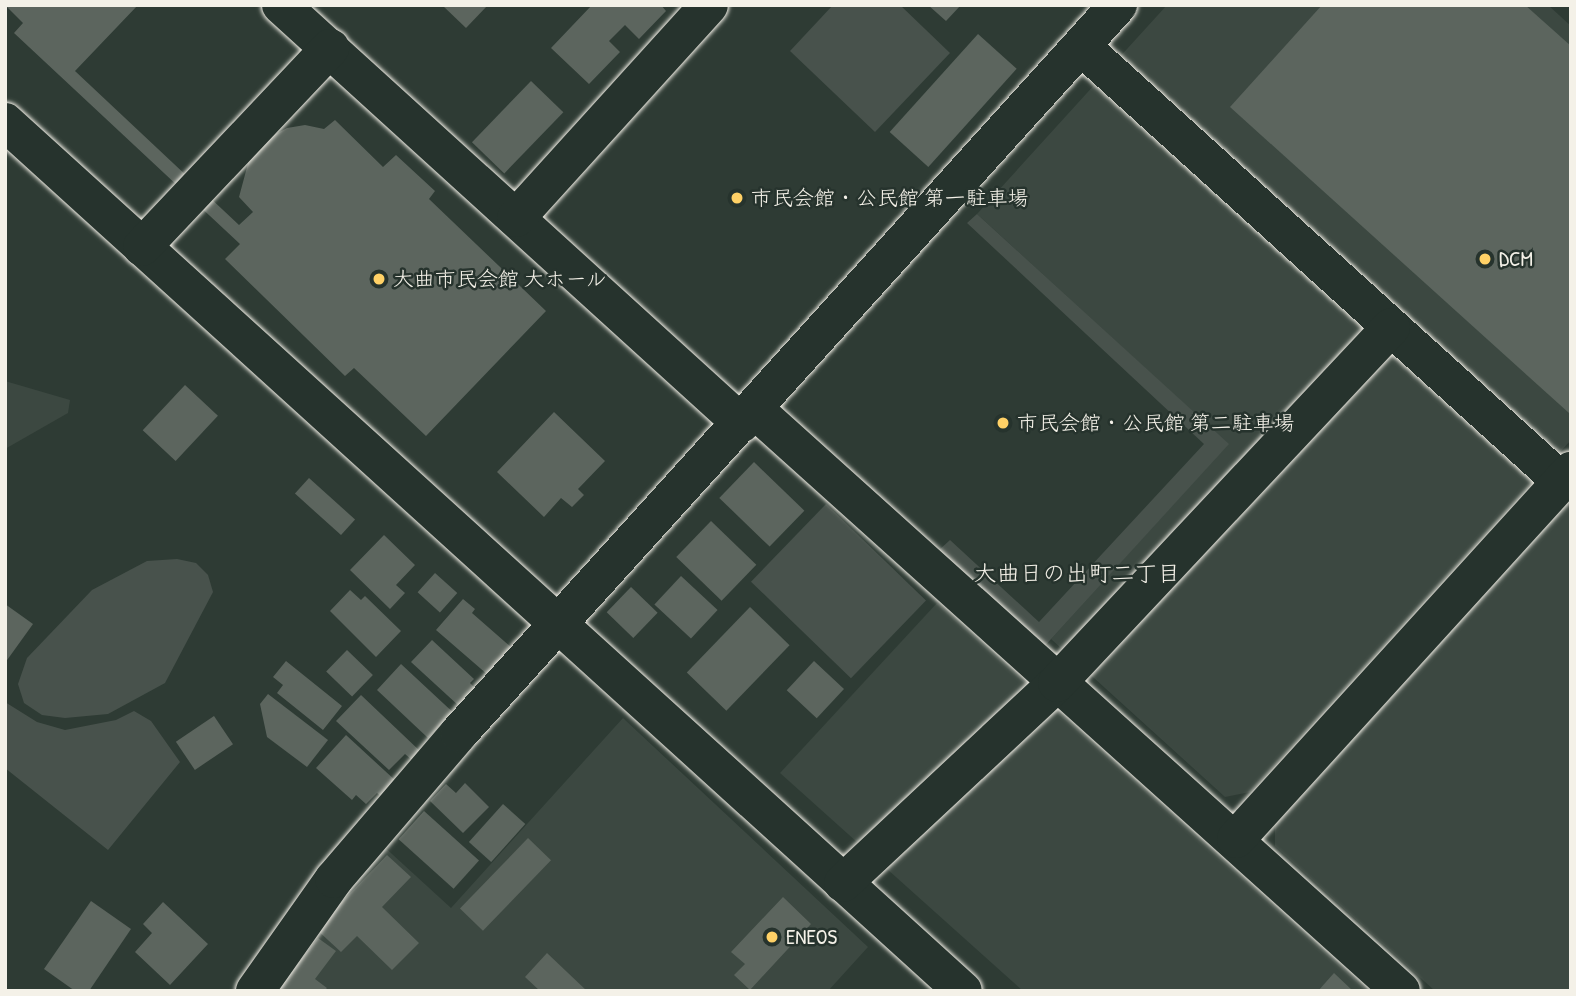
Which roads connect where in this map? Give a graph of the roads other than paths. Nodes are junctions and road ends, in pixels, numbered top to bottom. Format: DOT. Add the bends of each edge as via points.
graph roads {
  1 [pos="281,5"];
  2 [pos="708,5"];
  3 [pos="1118,5"];
  4 [pos="1081,46"];
  5 [pos="330,48"];
  6 [pos="5,122"];
  7 [pos="516,218"];
  8 [pos="142,247"];
  9 [pos="1391,327"];
  10 [pos="748,416"];
  11 [pos="1563,491"];
  12 [pos="557,625"];
  13 [pos="1057,683"];
  14 [pos="1236,839"];
  15 [pos="844,883"];
  16 [pos="255,991"];
  17 [pos="963,991"];
  18 [pos="1401,991"];
  1 -- 5 [label="street"];
  2 -- 7 [label="street"];
  3 -- 4 [label="street"];
  4 -- 9 [label="street"];
  4 -- 10 [label="street"];
  5 -- 7 [label="street"];
  5 -- 8 [label="street"];
  6 -- 8 [label="street"];
  7 -- 10 [label="street"];
  8 -- 12 [label="street"];
  9 -- 11 [label="street"];
  9 -- 13 [label="street"];
  10 -- 12 [label="street"];
  10 -- 13 [label="street"];
  11 -- 14 [label="street"];
  12 -- 15 [label="street"];
  12 -- 16 [label="street" via="334,879"];
  13 -- 14 [label="street"];
  13 -- 15 [label="street"];
  14 -- 18 [label="street"];
  15 -- 17 [label="street"];
}
